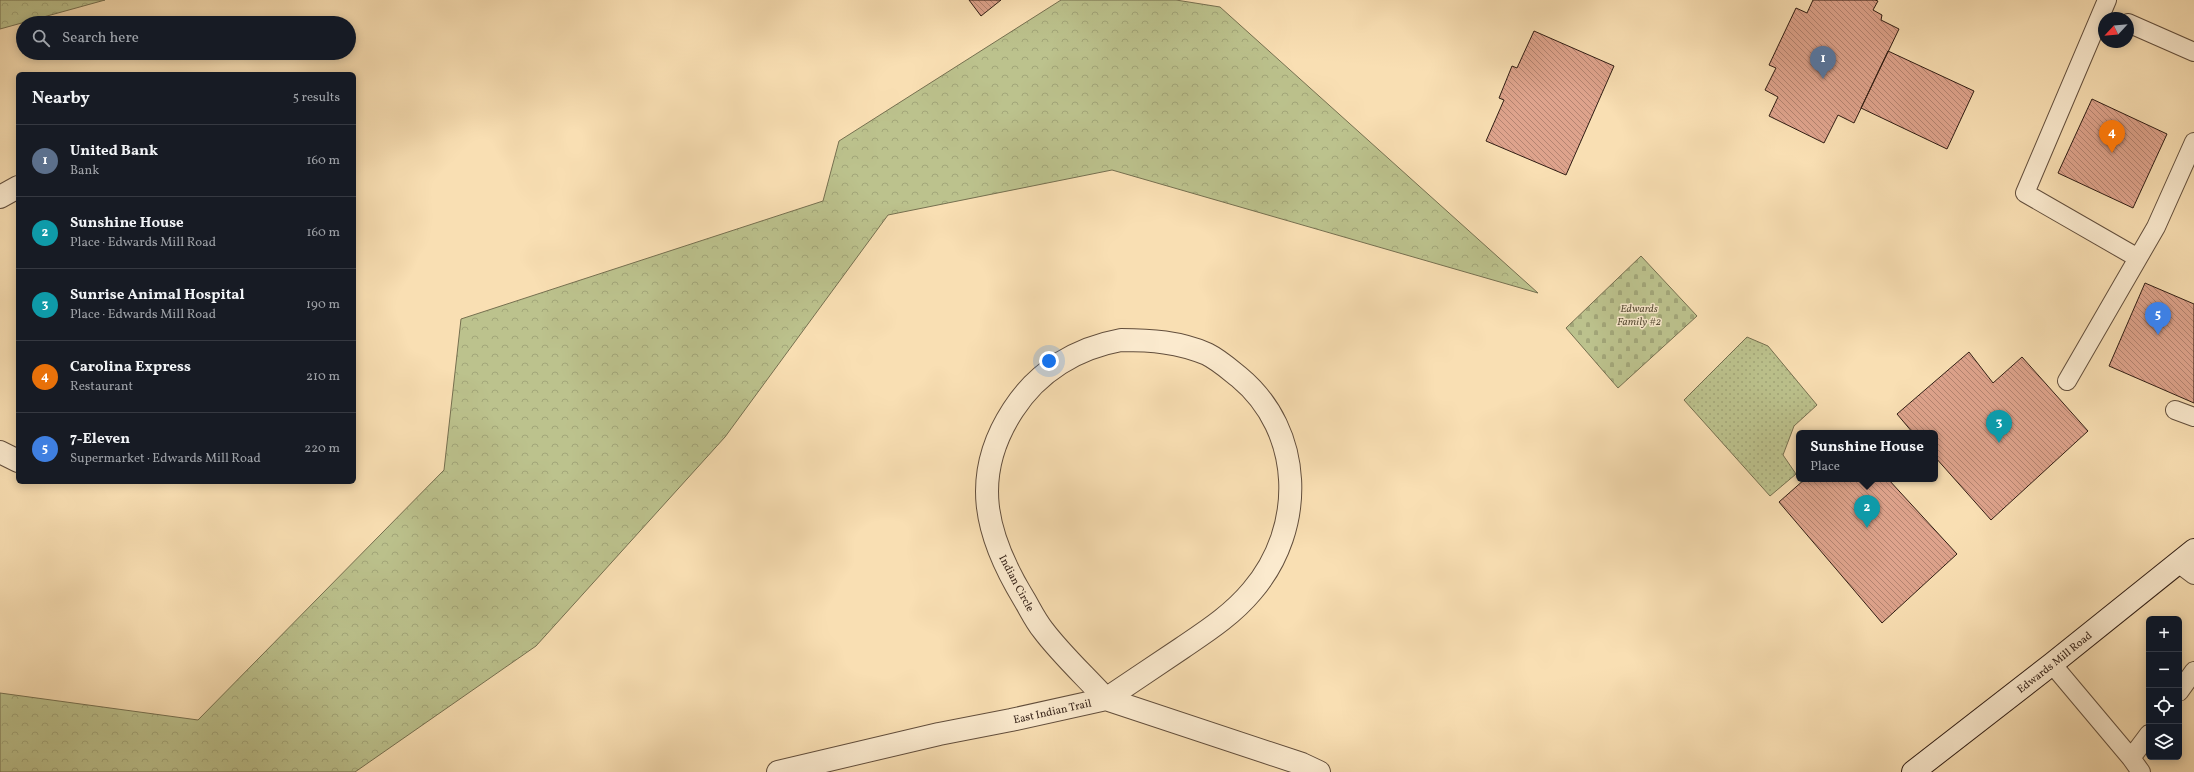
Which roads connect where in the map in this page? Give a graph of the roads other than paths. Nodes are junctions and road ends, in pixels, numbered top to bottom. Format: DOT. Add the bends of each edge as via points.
graph roads {
  1 [pos="2109,10"];
  2 [pos="2134,26"];
  3 [pos="2194,52"];
  4 [pos="2194,142"];
  5 [pos="16,188"];
  6 [pos="0,197"];
  7 [pos="2138,258"];
  8 [pos="2067,381"];
  9 [pos="2175,410"];
  10 [pos="2194,417"];
  11 [pos="0,452"];
  12 [pos="16,460"];
  13 [pos="2189,562"];
  14 [pos="2052,664"];
  15 [pos="2194,671"];
  16 [pos="2182,688"];
  17 [pos="1106,699"];
  18 [pos="2146,741"];
  19 [pos="2136,765"];
  20 [pos="778,772"];
  21 [pos="1319,772"];
  22 [pos="1913,772"];
  1 -- 7 [label="lane" via="2025,193"];
  2 -- 3 [label="lane"];
  4 -- 7 [label="lane" via="2156,227"];
  5 -- 6 [label="street"];
  7 -- 8 [label="lane"];
  9 -- 10 [label="lane"];
  11 -- 12 [label="street"];
  13 -- 14 [label="street, Edwards Mill Road"];
  14 -- 19 [label="lane"];
  14 -- 22 [label="street, Edwards Mill Road"];
  15 -- 16 [label="lane"];
  17 -- 17 [label="street, Indian Circle" via="1042,630 1014,583 1000,555 986,507 988,466 1000,430 1017,403 1055,366 1068,357 1106,343 1167,341 1207,354 1223,363 1250,387 1265,405 1279,430 1288,458 1291,487 1289,517 1273,561 1252,591 1234,610"];
  17 -- 20 [label="street, East Indian Trail" via="938,734"];
  17 -- 21 [label="street, East Indian Trail" via="1302,764"];
  18 -- 19 [label="lane"];
}
